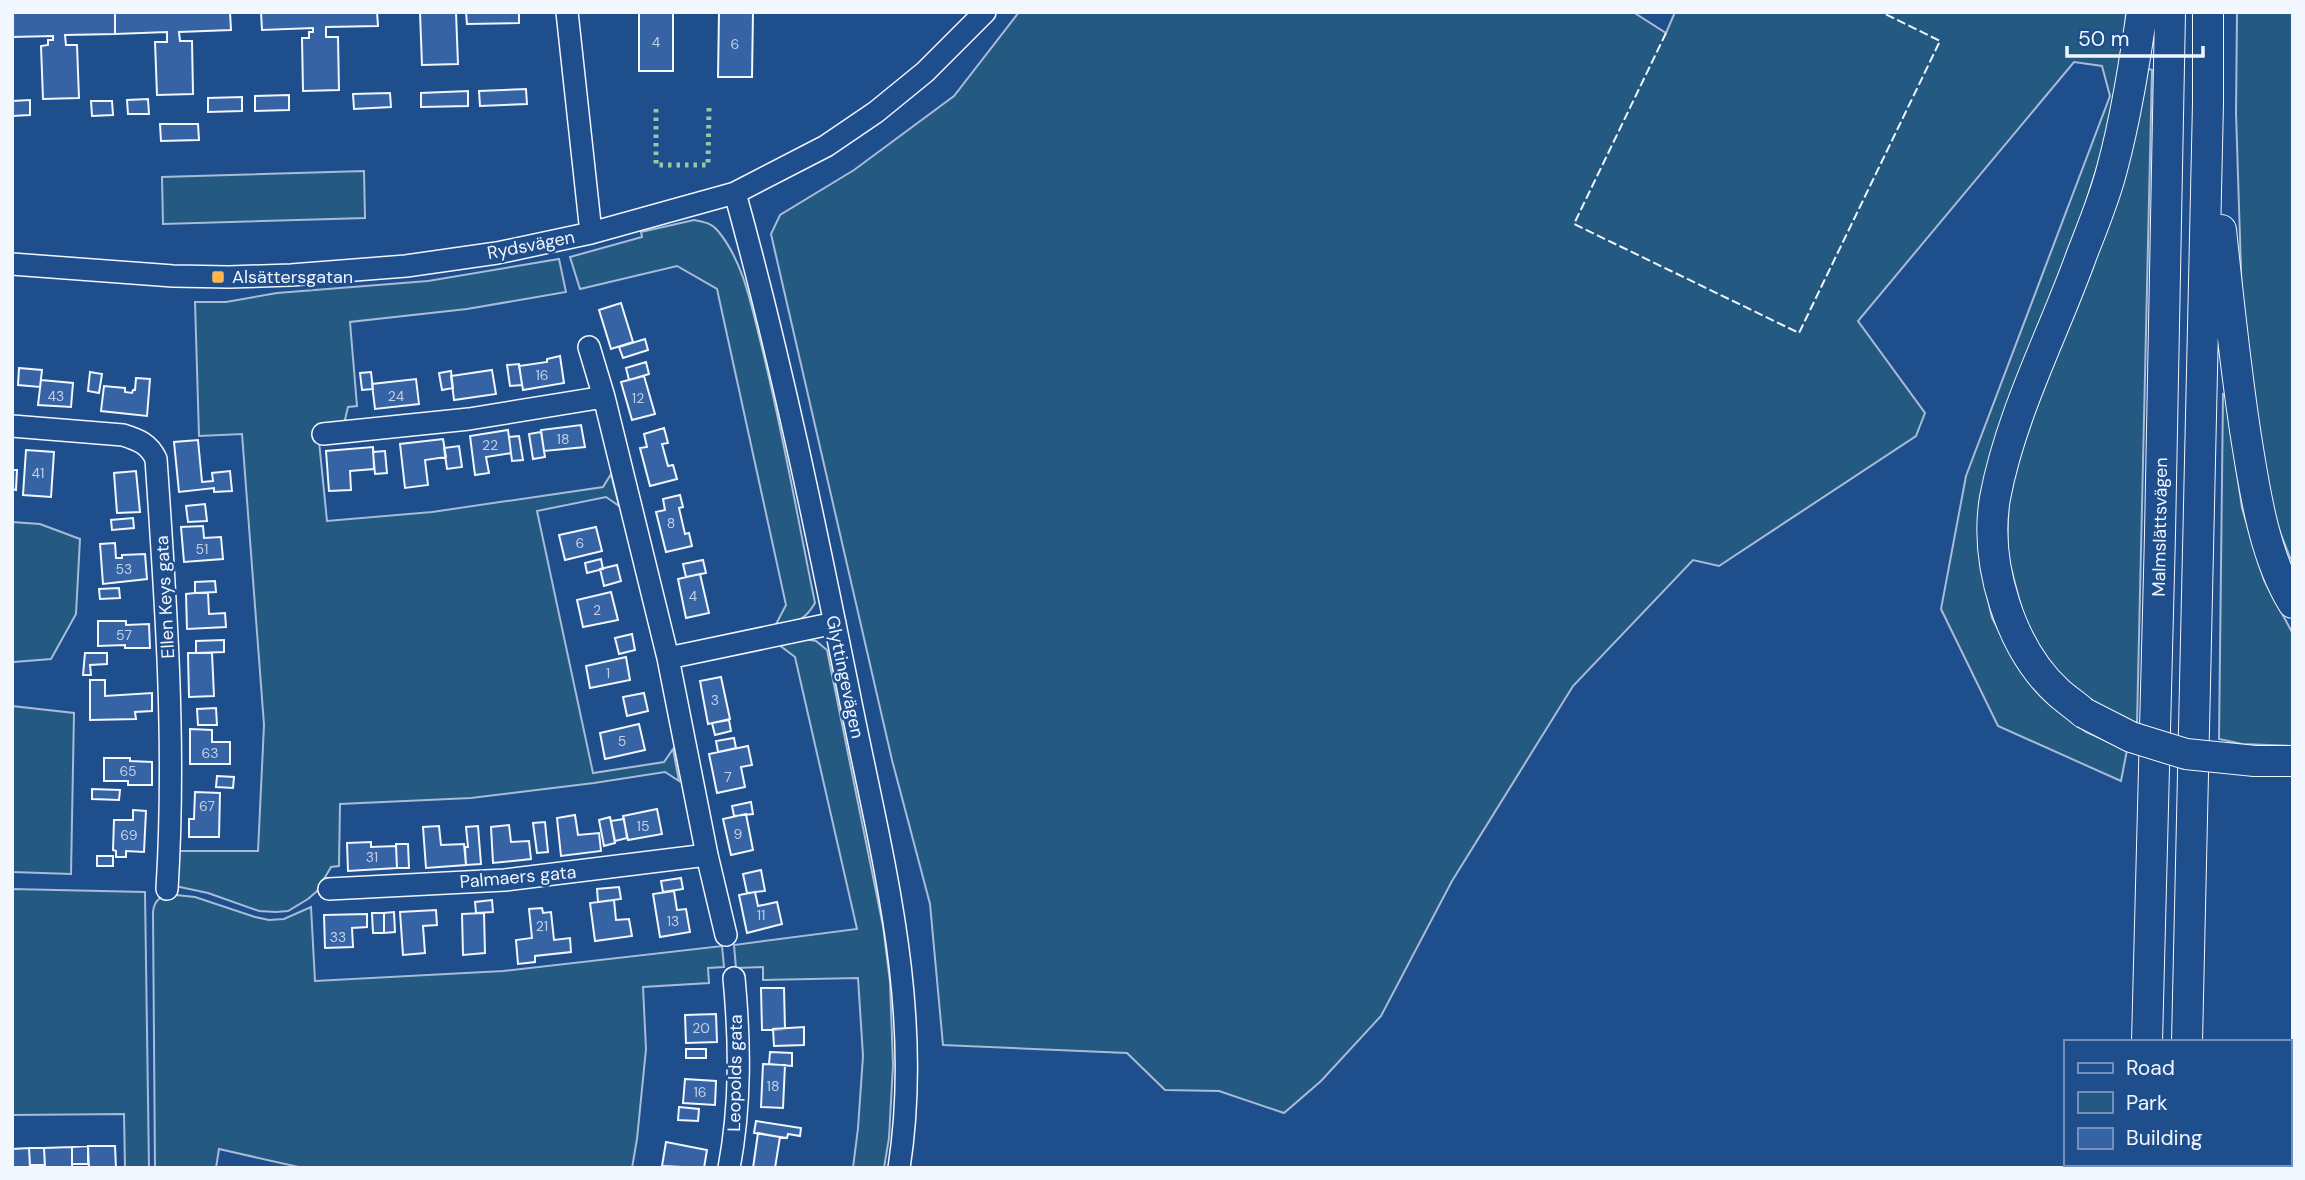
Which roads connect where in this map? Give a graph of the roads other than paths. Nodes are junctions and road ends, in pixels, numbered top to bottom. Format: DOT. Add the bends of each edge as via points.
graph roads {
  1 [pos="567,12"];
  2 [pos="985,12"];
  3 [pos="2142,12"];
  4 [pos="2170,12"];
  5 [pos="2208,12"];
  6 [pos="2208,103"];
  7 [pos="735,193"];
  8 [pos="591,233"];
  9 [pos="12,264"];
  10 [pos="589,347"];
  11 [pos="604,397"];
  12 [pos="12,426"];
  13 [pos="323,434"];
  14 [pos="2293,603"];
  15 [pos="835,623"];
  16 [pos="668,657"];
  17 [pos="2293,761"];
  18 [pos="707,855"];
  19 [pos="329,889"];
  20 [pos="167,890"];
  21 [pos="726,935"];
  22 [pos="734,978"];
  23 [pos="2147,1040"];
  24 [pos="2187,1040"];
  25 [pos="729,1168"];
  26 [pos="899,1168"];
  1 -- 8 [label="street"];
  2 -- 7 [label="street, Rydsvägen" via="925,72 851,130"];
  3 -- 17 [label="highway, bridge" via="2112,171 2007,447 1995,501 1994,550 2002,601 2036,667 2057,692 2084,713 2131,737 2186,754"];
  4 -- 23 [label="highway, Malmslättsvägen"];
  5 -- 6 [label="highway"];
  6 -- 14 [label="highway" via="2237,380 2254,486 2271,552"];
  6 -- 24 [label="highway"];
  7 -- 8 [label="street, Rydsvägen"];
  7 -- 15 [label="street, Glyttingevägen" via="763,294"];
  8 -- 9 [label="street, Rydsvägen" via="419,265 291,275 173,276"];
  10 -- 11 [label="street"];
  11 -- 13 [label="street" via="469,419"];
  11 -- 16 [label="street"];
  12 -- 20 [label="street, Ellen Keys gata" via="123,435 150,447 156,459 169,655"];
  15 -- 16 [label="street"];
  15 -- 26 [label="street, Glyttingevägen" via="903,973 906,1090"];
  16 -- 18 [label="street"];
  18 -- 19 [label="street, Palmaers gata" via="505,880"];
  18 -- 21 [label="street"];
  22 -- 25 [label="street, Leopolds gata" via="738,1086"];
}
